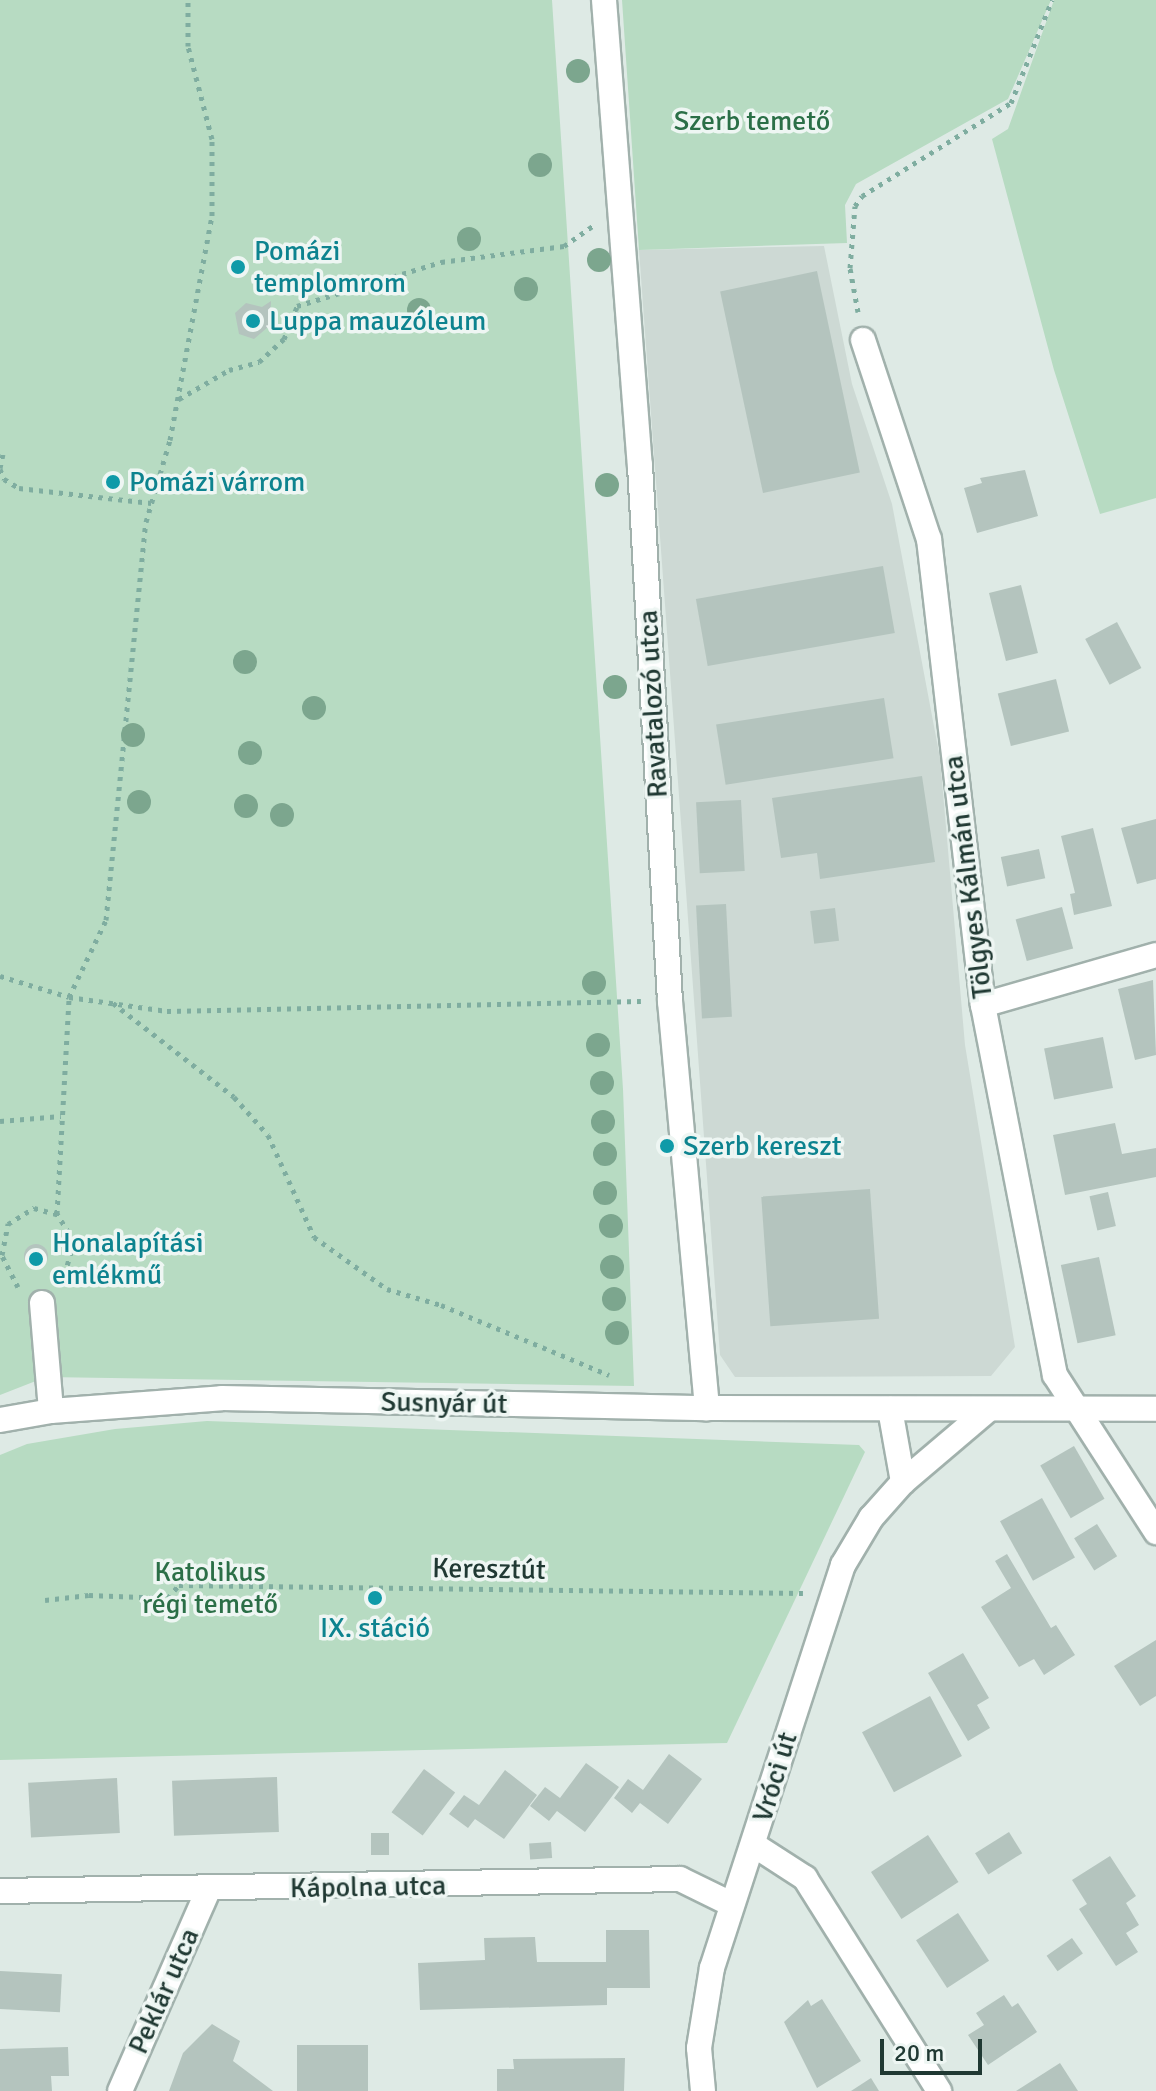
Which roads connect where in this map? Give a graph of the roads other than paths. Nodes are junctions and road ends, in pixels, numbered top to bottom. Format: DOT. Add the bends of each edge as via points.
graph roads {
  1 [pos="604,0"];
  2 [pos="863,340"];
  3 [pos="1156,955"];
  4 [pos="983,1005"];
  5 [pos="42,1303"];
  6 [pos="707,1408"];
  7 [pos="890,1409"];
  8 [pos="1156,1409"];
  9 [pos="988,1410"];
  10 [pos="51,1411"];
  11 [pos="1080,1411"];
  12 [pos="0,1420"];
  13 [pos="903,1482"];
  14 [pos="1156,1532"];
  15 [pos="754,1845"];
  16 [pos="0,1891"];
  17 [pos="208,1891"];
  18 [pos="731,1904"];
  19 [pos="120,2091"];
  20 [pos="703,2091"];
  21 [pos="939,2091"];
  1 -- 6 [label="street, Ravatalozó utca" via="623,218 670,1001"];
  2 -- 4 [label="street, Tölgyes Kálmán utca" via="929,539"];
  3 -- 4 [label="street"];
  4 -- 11 [label="street, Tölgyes Kálmán utca" via="1055,1375"];
  5 -- 10 [label="street"];
  6 -- 7 [label="street, Susnyár út"];
  6 -- 10 [label="street, Susnyár út" via="222,1398"];
  7 -- 9 [label="street, Susnyár út"];
  7 -- 13 [label="street"];
  8 -- 11 [label="street, Susnyár út"];
  9 -- 11 [label="street, Susnyár út"];
  9 -- 13 [label="street, Vróci út"];
  10 -- 12 [label="street, Susnyár út"];
  11 -- 14 [label="street, Tölgyes Kálmán utca"];
  13 -- 15 [label="street, Vróci út" via="871,1518 843,1565"];
  15 -- 18 [label="street, Vróci út"];
  15 -- 21 [label="street" via="805,1878"];
  16 -- 17 [label="street, Kápolna utca"];
  17 -- 18 [label="street, Kápolna utca" via="680,1879"];
  17 -- 19 [label="street, Peklár utca"];
  18 -- 20 [label="street, Vróci út" via="712,1968 699,2048"];
}
